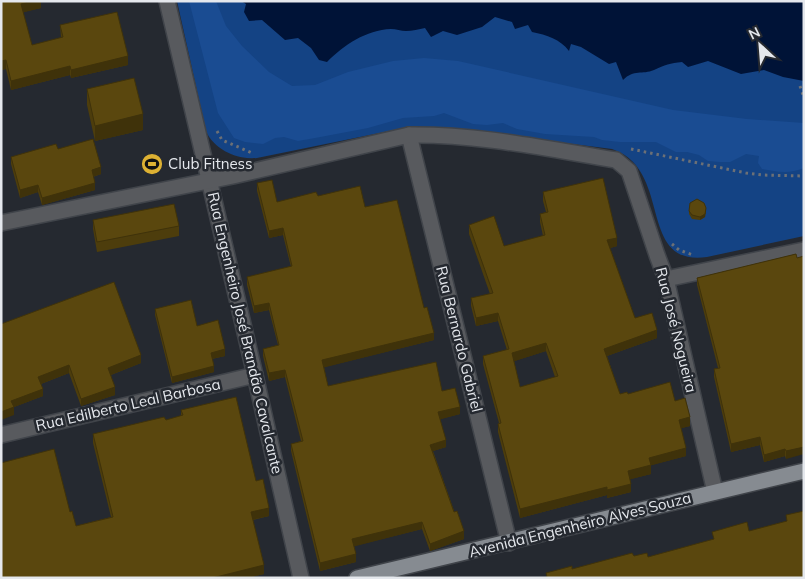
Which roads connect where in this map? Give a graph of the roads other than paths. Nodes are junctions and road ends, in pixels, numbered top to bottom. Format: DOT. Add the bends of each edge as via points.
graph roads {
  1 [pos="167,1"];
  2 [pos="409,135"];
  3 [pos="209,181"];
  4 [pos="1,223"];
  5 [pos="804,250"];
  6 [pos="666,279"];
  7 [pos="255,375"];
  8 [pos="1,435"];
  9 [pos="804,471"];
  10 [pos="715,492"];
  11 [pos="509,542"];
  12 [pos="301,578"];
  13 [pos="357,578"];
  1 -- 3 [label="street, Rua Engenheiro José Brandão Cavalcante"];
  2 -- 3 [label="street"];
  2 -- 6 [label="street, Rua José Nogueira" via="492,140 616,160 629,171"];
  2 -- 11 [label="street, Rua Bernardo Gabriel"];
  3 -- 4 [label="street"];
  3 -- 7 [label="street, Rua Engenheiro José Brandão Cavalcante"];
  5 -- 6 [label="street"];
  6 -- 10 [label="street, Rua José Nogueira"];
  7 -- 8 [label="street, Rua Edilberto Leal Barbosa"];
  7 -- 12 [label="street, Rua Engenheiro José Brandão Cavalcante"];
  9 -- 10 [label="main road, Avenida Engenheiro Alves Souza"];
  10 -- 11 [label="main road, Avenida Engenheiro Alves Souza"];
  11 -- 13 [label="main road, Avenida Engenheiro Alves Souza"];
}
